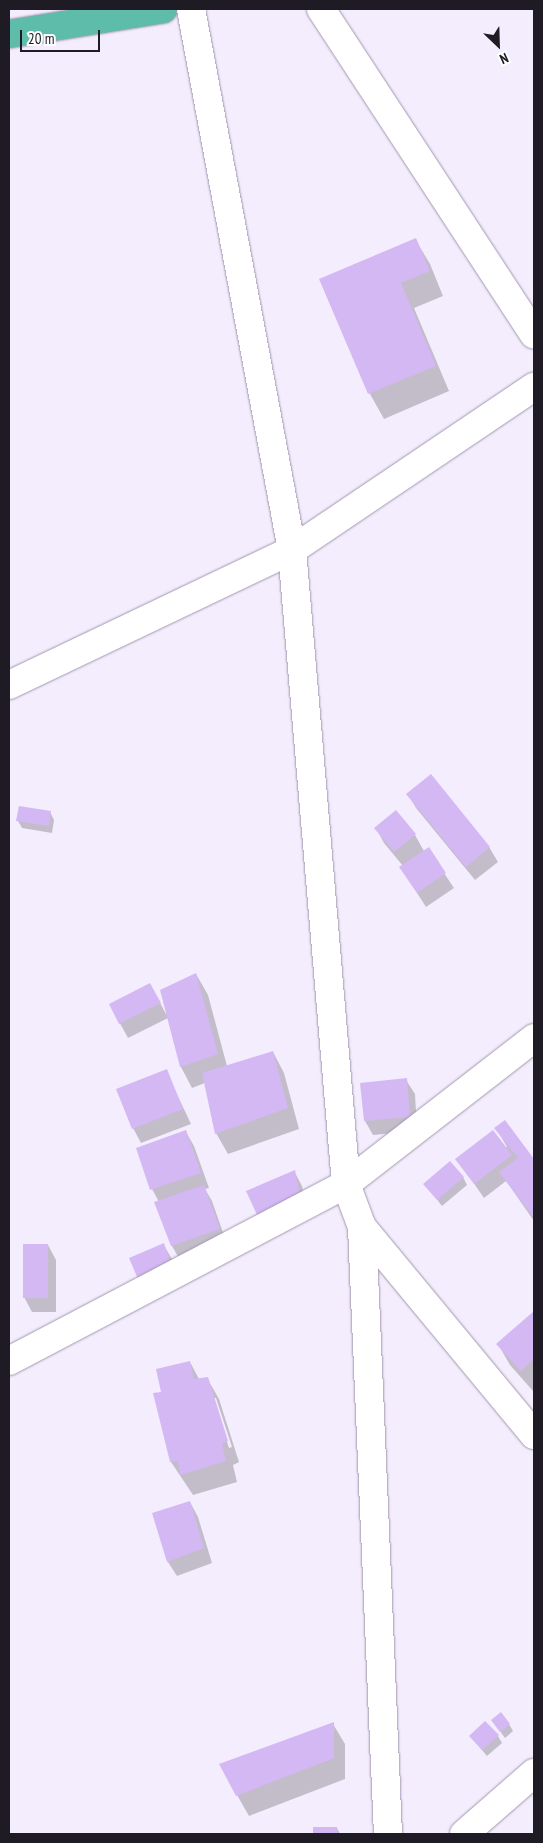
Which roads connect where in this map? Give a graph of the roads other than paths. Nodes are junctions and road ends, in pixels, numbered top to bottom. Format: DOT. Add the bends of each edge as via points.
graph roads {
  1 [pos="163,9"];
  2 [pos="191,9"];
  3 [pos="321,9"];
  4 [pos="9,34"];
  5 [pos="534,335"];
  6 [pos="534,387"];
  7 [pos="292,550"];
  8 [pos="9,685"];
  9 [pos="534,1038"];
  10 [pos="346,1184"];
  11 [pos="362,1228"];
  12 [pos="9,1361"];
  13 [pos="534,1435"];
  14 [pos="534,1773"];
  15 [pos="388,1834"];
  16 [pos="464,1834"];
  1 -- 4 [label="highway"];
  2 -- 7 [label="street"];
  3 -- 5 [label="street"];
  6 -- 7 [label="street"];
  7 -- 8 [label="street"];
  7 -- 10 [label="street"];
  9 -- 10 [label="street"];
  10 -- 11 [label="street"];
  10 -- 12 [label="street"];
  11 -- 13 [label="street"];
  11 -- 15 [label="street"];
  14 -- 16 [label="street"];
}
